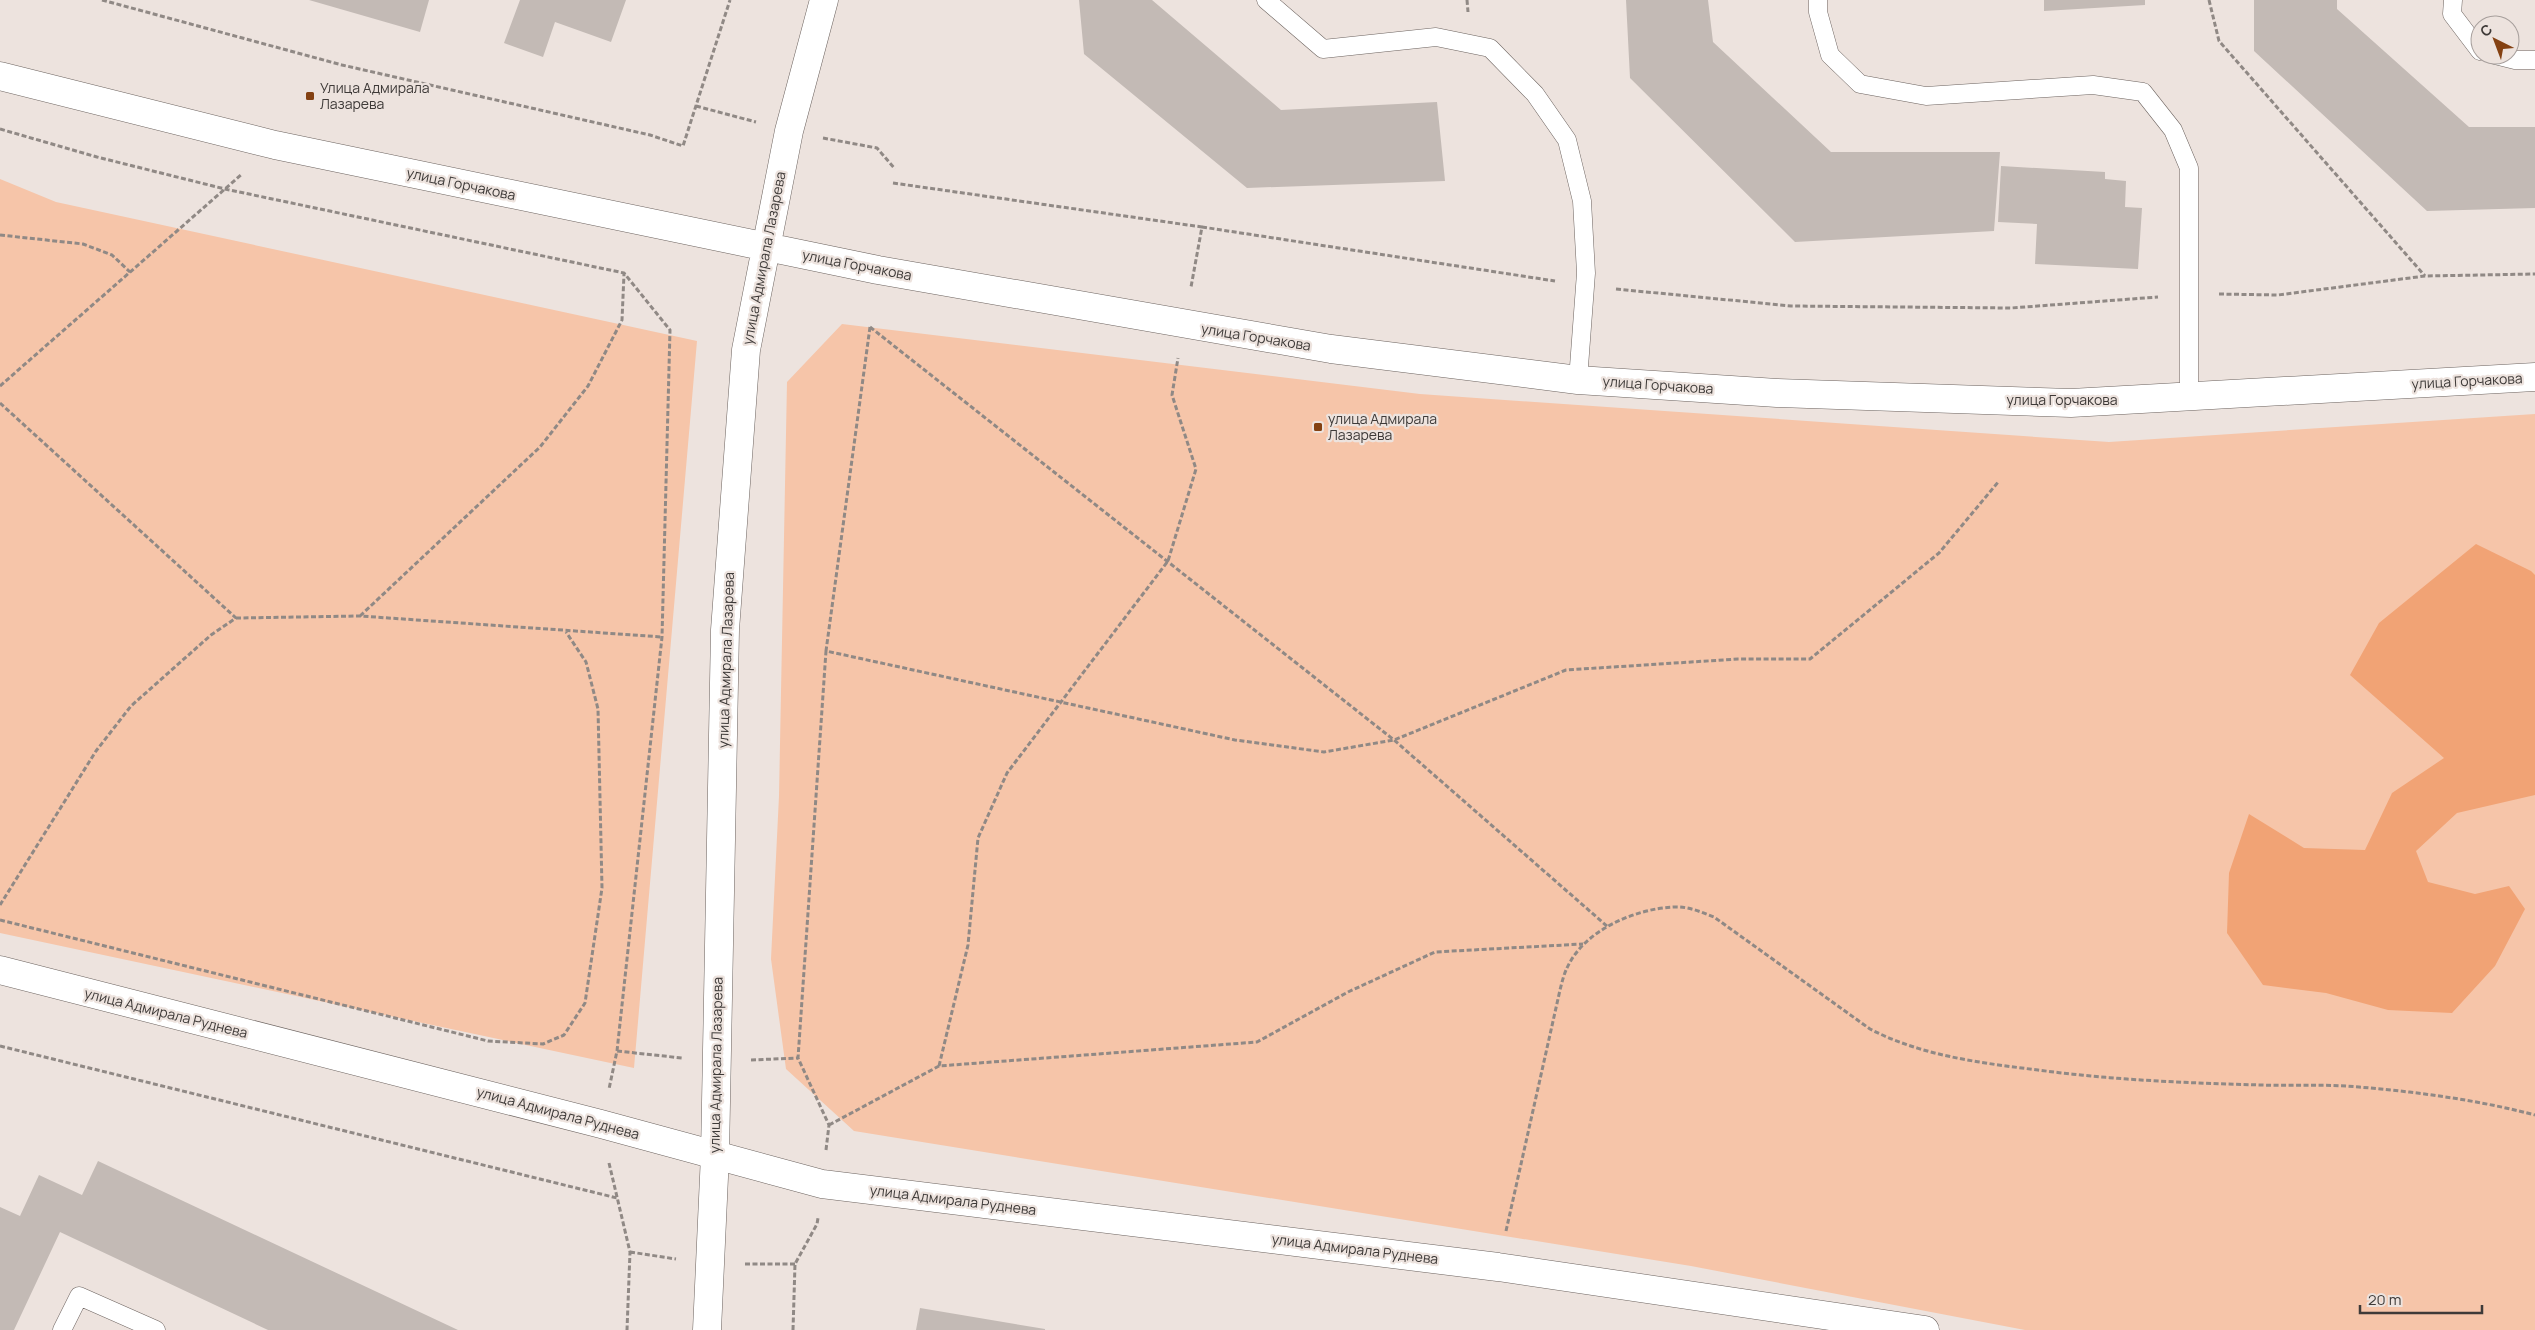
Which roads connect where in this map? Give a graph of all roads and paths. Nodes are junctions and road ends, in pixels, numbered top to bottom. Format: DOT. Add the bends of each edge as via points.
graph roads {
  1 [pos="102,0"];
  2 [pos="730,0"];
  3 [pos="824,0"];
  4 [pos="1266,0"];
  5 [pos="1818,0"];
  6 [pos="2209,0"];
  7 [pos="2453,0"];
  8 [pos="2470,38"];
  9 [pos="2520,60"];
  10 [pos="2535,60"];
  11 [pos="0,76"];
  12 [pos="0,129"];
  13 [pos="275,145"];
  14 [pos="893,183"];
  15 [pos="225,189"];
  16 [pos="1202,227"];
  17 [pos="0,235"];
  18 [pos="764,247"];
  19 [pos="130,272"];
  20 [pos="624,273"];
  21 [pos="2535,274"];
  22 [pos="2425,276"];
  23 [pos="1585,286"];
  24 [pos="2189,294"];
  25 [pos="1183,325"];
  26 [pos="2535,377"];
  27 [pos="1578,380"];
  28 [pos="0,386"];
  29 [pos="2188,396"];
  30 [pos="0,403"];
  31 [pos="1999,481"];
  32 [pos="1168,561"];
  33 [pos="360,616"];
  34 [pos="236,618"];
  35 [pos="566,632"];
  36 [pos="662,637"];
  37 [pos="826,651"];
  38 [pos="1062,702"];
  39 [pos="1394,740"];
  40 [pos="0,904"];
  41 [pos="0,920"];
  42 [pos="1608,927"];
  43 [pos="1584,944"];
  44 [pos="0,970"];
  45 [pos="0,1046"];
  46 [pos="940,1066"];
  47 [pos="2535,1114"];
  48 [pos="601,1124"];
  49 [pos="829,1125"];
  50 [pos="715,1155"];
  51 [pos="822,1184"];
  52 [pos="617,1198"];
  53 [pos="1498,1267"];
  54 [pos="62,1330"];
  55 [pos="156,1330"];
  56 [pos="627,1330"];
  57 [pos="707,1330"];
  58 [pos="792,1330"];
  59 [pos="1925,1330"];
  1 -- 2 [label="path" via="342,65 650,135 683,146"];
  3 -- 18 [label="street, улица Адмирала Лазарева" via="788,132"];
  4 -- 23 [label="lane" via="1324,49 1436,37 1490,48 1535,94 1567,140 1582,201"];
  5 -- 24 [label="lane" via="1818,12 1830,56 1860,84 1926,96 2093,85 2142,92 2173,130 2189,168"];
  6 -- 22 [label="path" via="2220,41"];
  7 -- 8 [label="lane" via="2452,14"];
  9 -- 10 [label="lane"];
  11 -- 13 [label="street, улица Горчакова"];
  12 -- 15 [label="path"];
  13 -- 15 [label="path"];
  13 -- 18 [label="street, улица Горчакова"];
  14 -- 16 [label="path"];
  15 -- 19 [label="path"];
  15 -- 20 [label="path"];
  16 -- 23 [label="path"];
  16 -- 25 [label="path"];
  17 -- 19 [label="path" via="84,244 112,255"];
  18 -- 25 [label="street, улица Горчакова"];
  18 -- 50 [label="street, улица Адмирала Лазарева" via="746,350 725,630"];
  19 -- 28 [label="path"];
  20 -- 33 [label="path" via="622,320 588,386 540,447"];
  20 -- 36 [label="path" via="670,330"];
  21 -- 22 [label="path"];
  22 -- 24 [label="path" via="2278,295"];
  23 -- 24 [label="path" via="1791,306 2011,308"];
  23 -- 27 [label="lane"];
  24 -- 29 [label="lane"];
  25 -- 27 [label="street, улица Горчакова" via="1369,356"];
  25 -- 32 [label="path" via="1172,395 1196,469"];
  26 -- 29 [label="street, улица Горчакова"];
  27 -- 29 [label="street, улица Горчакова" via="1777,393 2061,403"];
  30 -- 34 [label="path"];
  31 -- 39 [label="path" via="1939,553 1810,659 1738,659 1566,670"];
  32 -- 37 [label="path" via="870,327"];
  32 -- 38 [label="path"];
  32 -- 39 [label="path"];
  33 -- 34 [label="path"];
  33 -- 35 [label="path"];
  34 -- 40 [label="path" via="131,706 96,751"];
  35 -- 36 [label="path"];
  35 -- 41 [label="path" via="586,662 598,709 602,888 585,1003 564,1035 543,1044 488,1040"];
  36 -- 48 [label="path" via="617,1051"];
  37 -- 38 [label="path"];
  37 -- 49 [label="path" via="798,1058"];
  38 -- 39 [label="path" via="1235,740 1324,752"];
  38 -- 46 [label="path" via="1007,773 978,838 968,945"];
  39 -- 42 [label="path"];
  42 -- 43 [label="path"];
  42 -- 47 [label="path" via="1650,910 1675,907 1701,912 1742,936 1870,1029 1892,1041 1941,1055 2108,1078 2357,1086 2460,1099"];
  43 -- 46 [label="path" via="1435,952 1348,992 1257,1042"];
  43 -- 53 [label="path" via="1568,966 1560,990"];
  44 -- 48 [label="street, улица Адмирала Руднева"];
  45 -- 52 [label="path"];
  46 -- 49 [label="path"];
  48 -- 50 [label="street, улица Адмирала Руднева"];
  48 -- 52 [label="path"];
  49 -- 51 [label="path"];
  50 -- 51 [label="street, улица Адмирала Руднева"];
  50 -- 57 [label="street, улица Адмирала Лазарева"];
  51 -- 53 [label="street, улица Адмирала Руднева"];
  51 -- 58 [label="path" via="817,1224 795,1264"];
  52 -- 56 [label="path" via="630,1252"];
  53 -- 59 [label="street, улица Адмирала Руднева"];
  54 -- 55 [label="lane" via="80,1296"];
}
